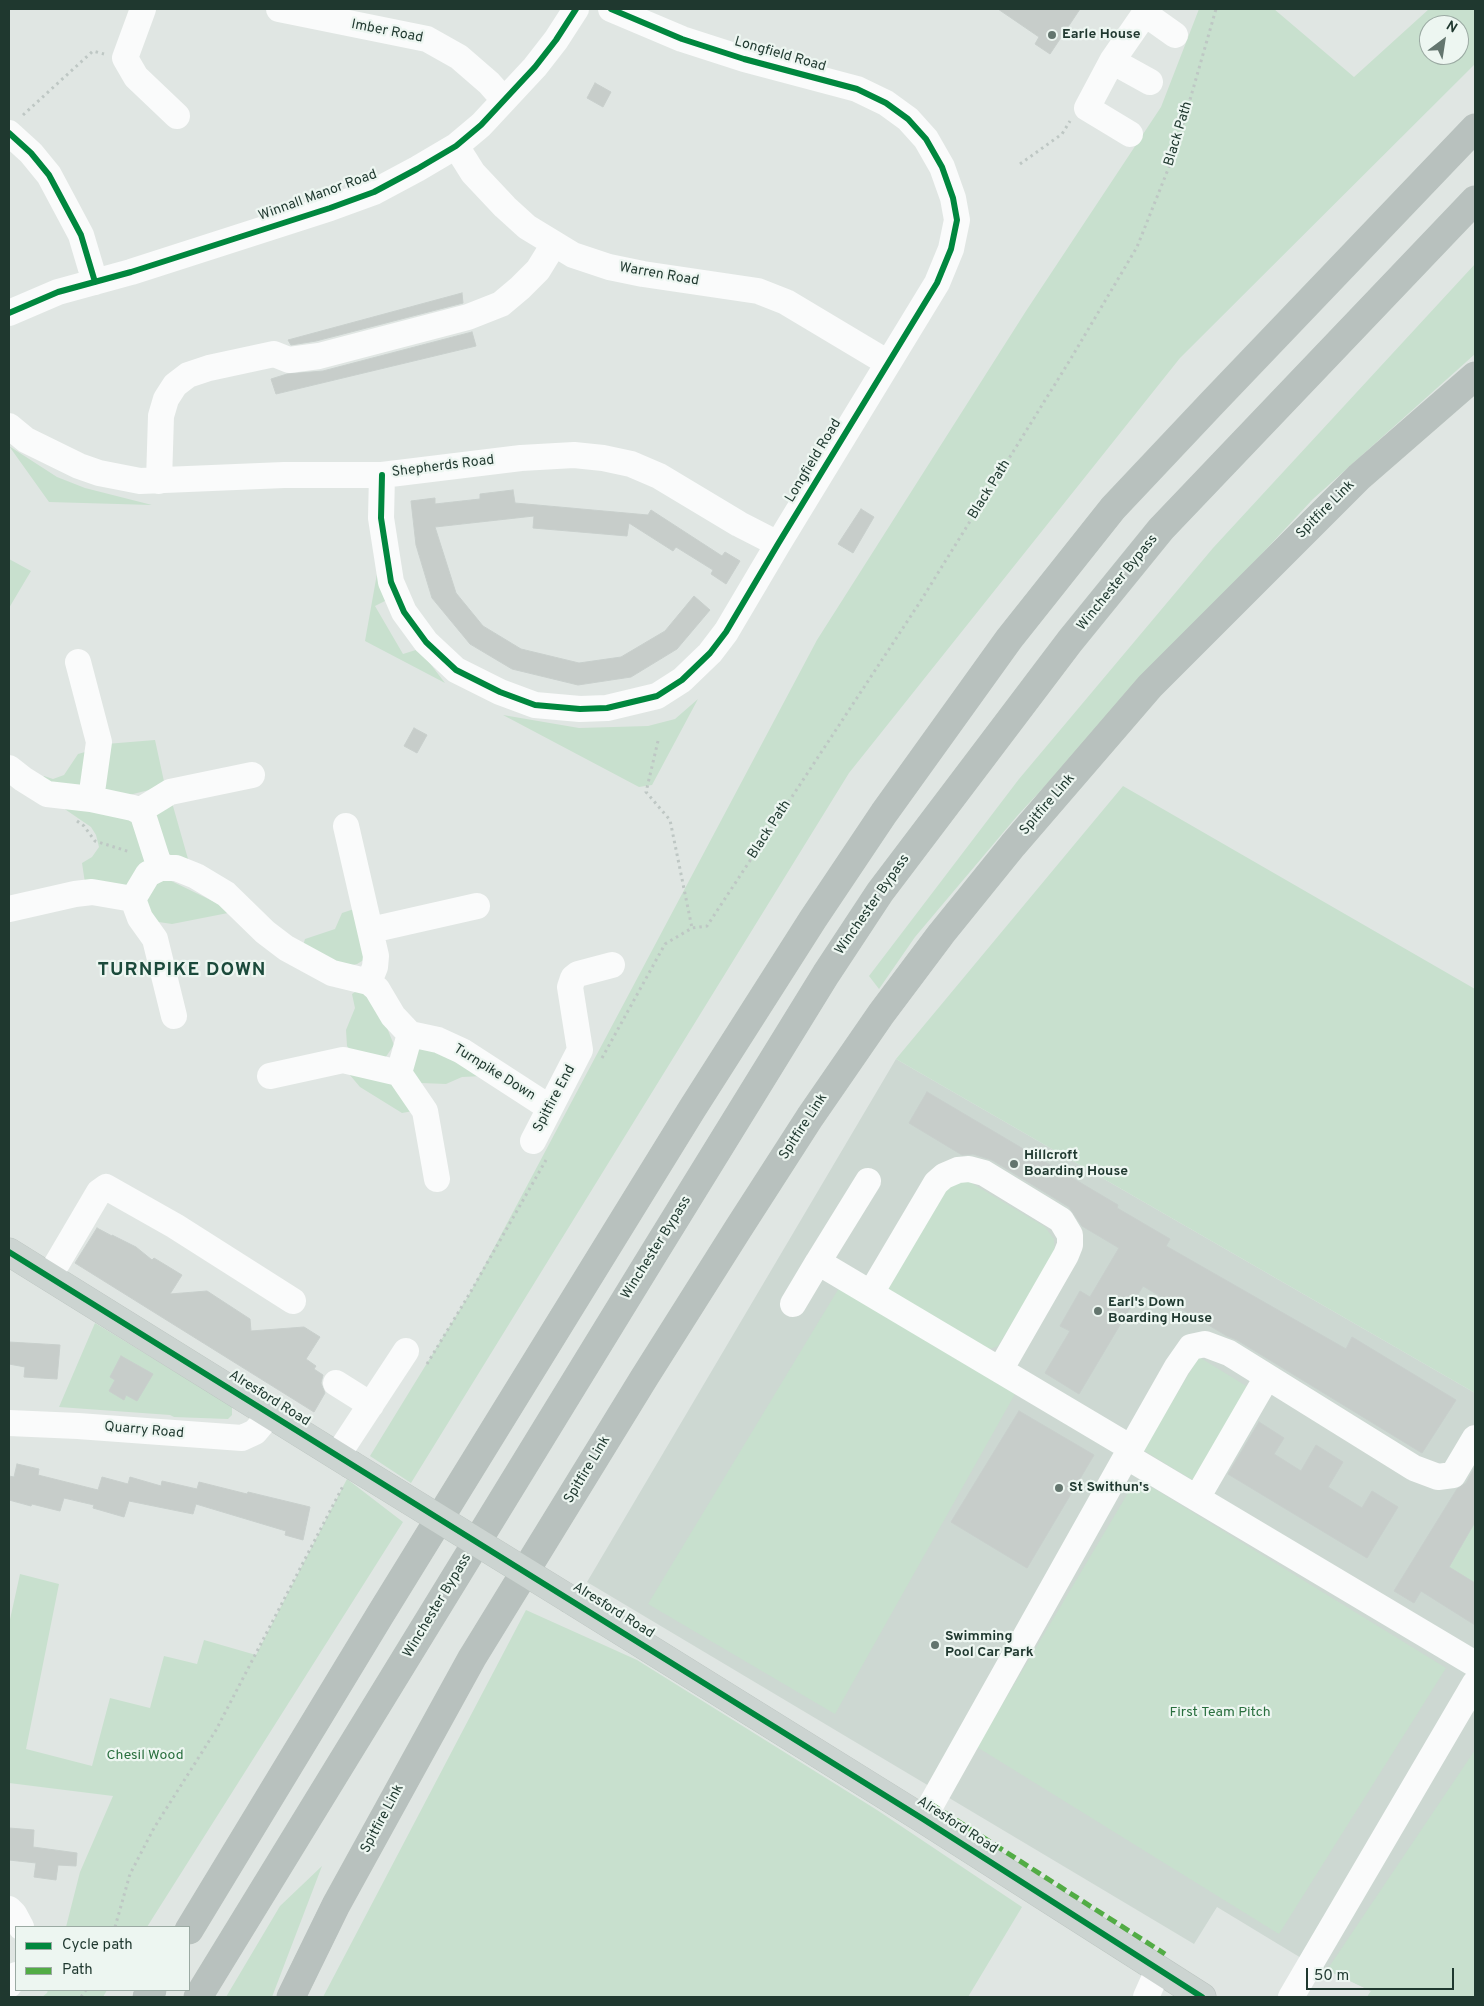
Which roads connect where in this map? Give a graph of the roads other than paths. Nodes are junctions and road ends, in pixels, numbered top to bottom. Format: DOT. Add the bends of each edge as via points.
graph roads {
  1 [pos="143,9"];
  2 [pos="278,9"];
  3 [pos="576,9"];
  4 [pos="611,9"];
  5 [pos="1146,11"];
  6 [pos="1176,35"];
  7 [pos="1112,61"];
  8 [pos="1150,82"];
  9 [pos="504,100"];
  10 [pos="177,116"];
  11 [pos="16,124"];
  12 [pos="1475,128"];
  13 [pos="1130,134"];
  14 [pos="456,146"];
  15 [pos="1475,200"];
  16 [pos="554,244"];
  17 [pos="94,282"];
  18 [pos="9,313"];
  19 [pos="888,363"];
  20 [pos="1475,376"];
  21 [pos="9,426"];
  22 [pos="382,475"];
  23 [pos="159,481"];
  24 [pos="778,544"];
  25 [pos="78,662"];
  26 [pos="9,768"];
  27 [pos="252,775"];
  28 [pos="92,799"];
  29 [pos="139,811"];
  30 [pos="346,826"];
  31 [pos="154,871"];
  32 [pos="134,899"];
  33 [pos="477,906"];
  34 [pos="9,909"];
  35 [pos="371,930"];
  36 [pos="612,965"];
  37 [pos="369,982"];
  38 [pos="174,1016"];
  39 [pos="410,1034"];
  40 [pos="399,1073"];
  41 [pos="270,1076"];
  42 [pos="550,1108"];
  43 [pos="533,1141"];
  44 [pos="437,1179"];
  45 [pos="868,1181"];
  46 [pos="9,1252"];
  47 [pos="818,1262"];
  48 [pos="49,1277"];
  49 [pos="871,1293"];
  50 [pos="293,1301"];
  51 [pos="794,1304"];
  52 [pos="406,1351"];
  53 [pos="1000,1370"];
  54 [pos="1267,1377"];
  55 [pos="336,1383"];
  56 [pos="371,1405"];
  57 [pos="270,1414"];
  58 [pos="9,1423"];
  59 [pos="1475,1438"];
  60 [pos="1129,1452"];
  61 [pos="345,1466"];
  62 [pos="1196,1498"];
  63 [pos="1475,1664"];
  64 [pos="1475,1683"];
  65 [pos="923,1819"];
  66 [pos="9,1909"];
  67 [pos="20,1926"];
  68 [pos="190,1928"];
  69 [pos="1158,1970"];
  70 [pos="198,1997"];
  71 [pos="291,1997"];
  72 [pos="1146,1997"];
  73 [pos="1202,1997"];
  74 [pos="1291,1997"];
  1 -- 10 [label="street" via="125,58 136,77"];
  2 -- 9 [label="street, Imber Road" via="427,39 459,57"];
  3 -- 9 [label="street, Winnall Manor Road" via="535,67"];
  4 -- 19 [label="street, Longfield Road" via="744,59 856,89 886,103 908,119 926,139 949,182 957,220 951,249 937,283"];
  5 -- 6 [label="street"];
  5 -- 7 [label="street"];
  7 -- 8 [label="street"];
  7 -- 13 [label="street" via="1087,108"];
  9 -- 14 [label="street, Winnall Manor Road"];
  11 -- 17 [label="street" via="31,153 49,174 81,235"];
  12 -- 68 [label="highway" via="1113,508 1009,639 884,813 692,1109"];
  14 -- 16 [label="street, Warren Road" via="473,173 505,207"];
  14 -- 17 [label="street, Winnall Manor Road" via="374,192"];
  15 -- 70 [label="highway, Winchester Bypass" via="1161,529 1070,641 880,892 638,1278"];
  16 -- 19 [label="street, Warren Road" via="573,255 610,267 758,291 786,302"];
  16 -- 23 [label="street" via="538,270 514,293 501,304 468,317 318,356 290,360 274,354 188,375 166,399 161,416"];
  17 -- 18 [label="street, Winnall Manor Road" via="58,292"];
  19 -- 24 [label="street, Longfield Road"];
  20 -- 71 [label="highway, Spitfire Link" via="1359,477 1150,686 1013,846 881,1014 728,1245 472,1658 340,1897"];
  21 -- 23 [label="street, Shepherds Road" via="26,440 99,473 140,481"];
  22 -- 23 [label="street, Shepherds Road" via="284,475"];
  22 -- 24 [label="street, Shepherds Road" via="521,458 574,455 603,458 630,464 659,476"];
  22 -- 24 [label="street, Longfield Road" via="384,549 391,582 404,612 426,642 456,670 535,705 607,708 657,696 682,680 726,632"];
  25 -- 28 [label="street" via="98,742"];
  26 -- 28 [label="street" via="47,794"];
  27 -- 29 [label="street" via="170,792"];
  28 -- 29 [label="street"];
  29 -- 31 [label="street" via="143,815"];
  30 -- 35 [label="street"];
  31 -- 32 [label="street"];
  31 -- 37 [label="street" via="176,868 196,876 226,894 286,948 332,973"];
  32 -- 34 [label="street" via="92,892"];
  32 -- 38 [label="street" via="140,918 154,938"];
  33 -- 35 [label="street"];
  35 -- 37 [label="street" via="376,956"];
  36 -- 42 [label="street, Spitfire End" via="578,974 570,987 580,1050"];
  37 -- 39 [label="street"];
  39 -- 40 [label="street"];
  39 -- 42 [label="street, Turnpike Down" via="438,1040 462,1051"];
  40 -- 41 [label="street" via="344,1060"];
  40 -- 44 [label="street" via="425,1111"];
  42 -- 43 [label="street, Spitfire End"];
  45 -- 47 [label="street"];
  46 -- 48 [label="main road, Alresford Road"];
  47 -- 49 [label="street"];
  47 -- 51 [label="street"];
  48 -- 50 [label="street" via="99,1192 106,1187 175,1226"];
  48 -- 57 [label="main road, Alresford Road"];
  49 -- 53 [label="street"];
  49 -- 53 [label="street" via="936,1183 958,1170 969,1169 993,1179 1061,1220 1070,1235 1066,1255"];
  52 -- 56 [label="street"];
  53 -- 60 [label="street"];
  54 -- 59 [label="street" via="1414,1468 1438,1477 1453,1475"];
  54 -- 60 [label="street" via="1229,1353 1205,1344 1191,1347"];
  54 -- 62 [label="street"];
  55 -- 56 [label="street"];
  56 -- 61 [label="street"];
  57 -- 58 [label="street, Quarry Road" via="256,1432 242,1438"];
  57 -- 61 [label="main road, Alresford Road"];
  60 -- 62 [label="street"];
  60 -- 65 [label="street"];
  61 -- 65 [label="main road, Alresford Road, bridge" via="571,1600"];
  62 -- 63 [label="street"];
  64 -- 74 [label="street"];
  65 -- 69 [label="main road, Alresford Road"];
  66 -- 67 [label="street"];
  69 -- 72 [label="street"];
  69 -- 73 [label="main road, Alresford Road"];
}
